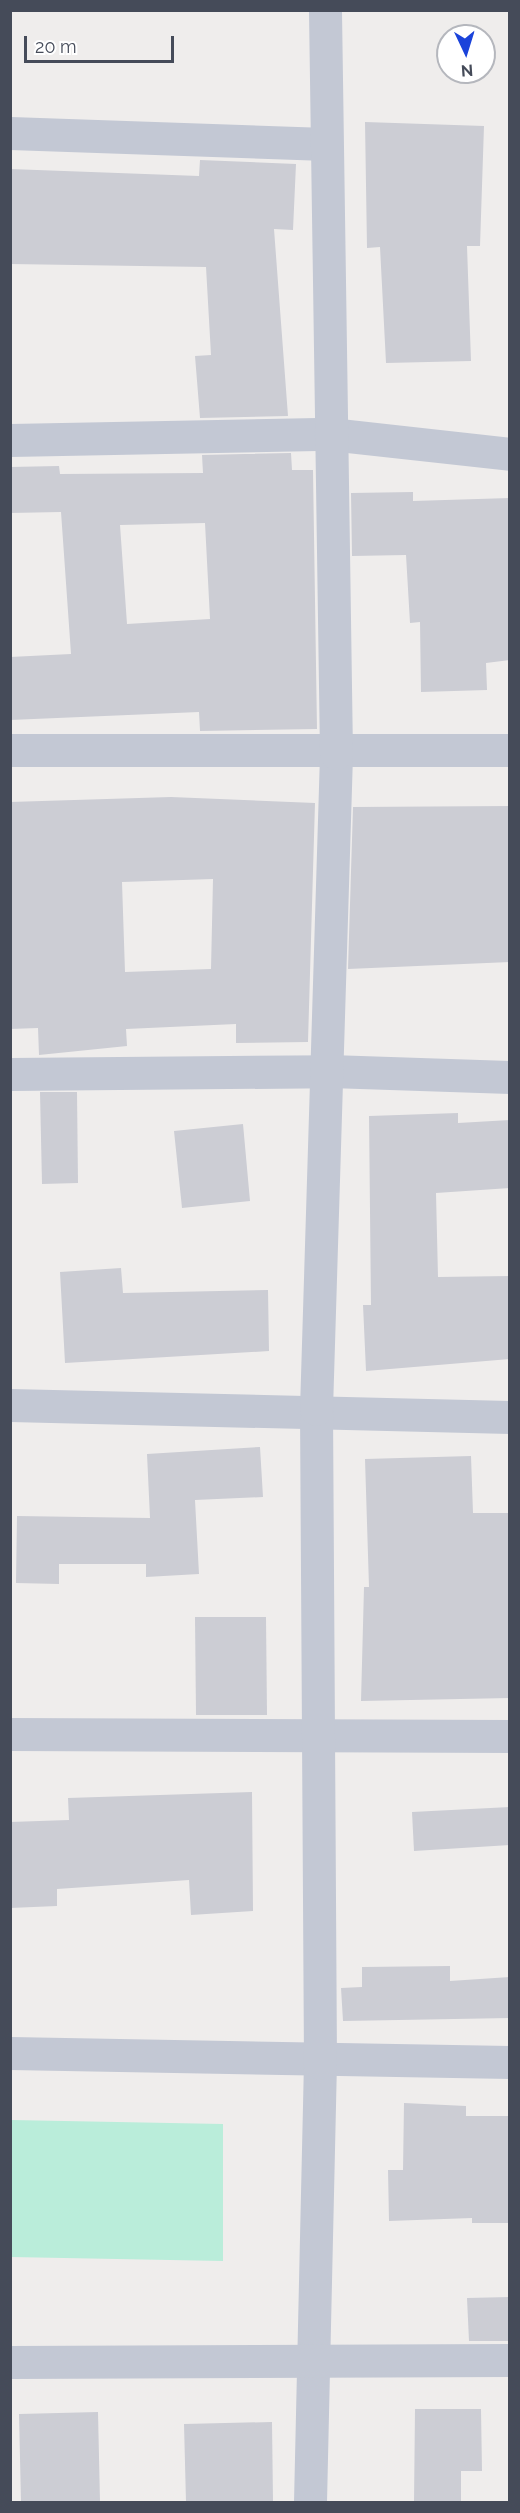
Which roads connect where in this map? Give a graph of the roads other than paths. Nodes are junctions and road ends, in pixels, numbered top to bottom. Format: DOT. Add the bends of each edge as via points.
graph roads {
  1 [pos="325,10"];
  2 [pos="10,133"];
  3 [pos="326,144"];
  4 [pos="330,434"];
  5 [pos="10,440"];
  6 [pos="510,454"];
  7 [pos="10,750"];
  8 [pos="510,750"];
  9 [pos="336,753"];
  10 [pos="330,1071"];
  11 [pos="10,1074"];
  12 [pos="510,1077"];
  13 [pos="10,1405"];
  14 [pos="316,1409"];
  15 [pos="510,1417"];
  16 [pos="10,1734"];
  17 [pos="510,1736"];
  18 [pos="319,1738"];
  19 [pos="10,2053"];
  20 [pos="510,2062"];
  21 [pos="320,2063"];
  22 [pos="510,2360"];
  23 [pos="310,2361"];
  24 [pos="10,2362"];
  25 [pos="310,2502"];
  1 -- 3 [label="street"];
  2 -- 3 [label="street"];
  3 -- 4 [label="street"];
  4 -- 5 [label="street"];
  4 -- 6 [label="street"];
  4 -- 9 [label="street"];
  7 -- 9 [label="street"];
  8 -- 9 [label="street"];
  9 -- 10 [label="street"];
  10 -- 11 [label="street"];
  10 -- 12 [label="street"];
  10 -- 14 [label="street"];
  13 -- 14 [label="street"];
  14 -- 15 [label="street"];
  14 -- 18 [label="street"];
  16 -- 18 [label="street"];
  17 -- 18 [label="street"];
  18 -- 21 [label="street"];
  19 -- 21 [label="street"];
  20 -- 21 [label="street"];
  21 -- 23 [label="street"];
  22 -- 23 [label="street"];
  23 -- 24 [label="street"];
  23 -- 25 [label="street"];
}
